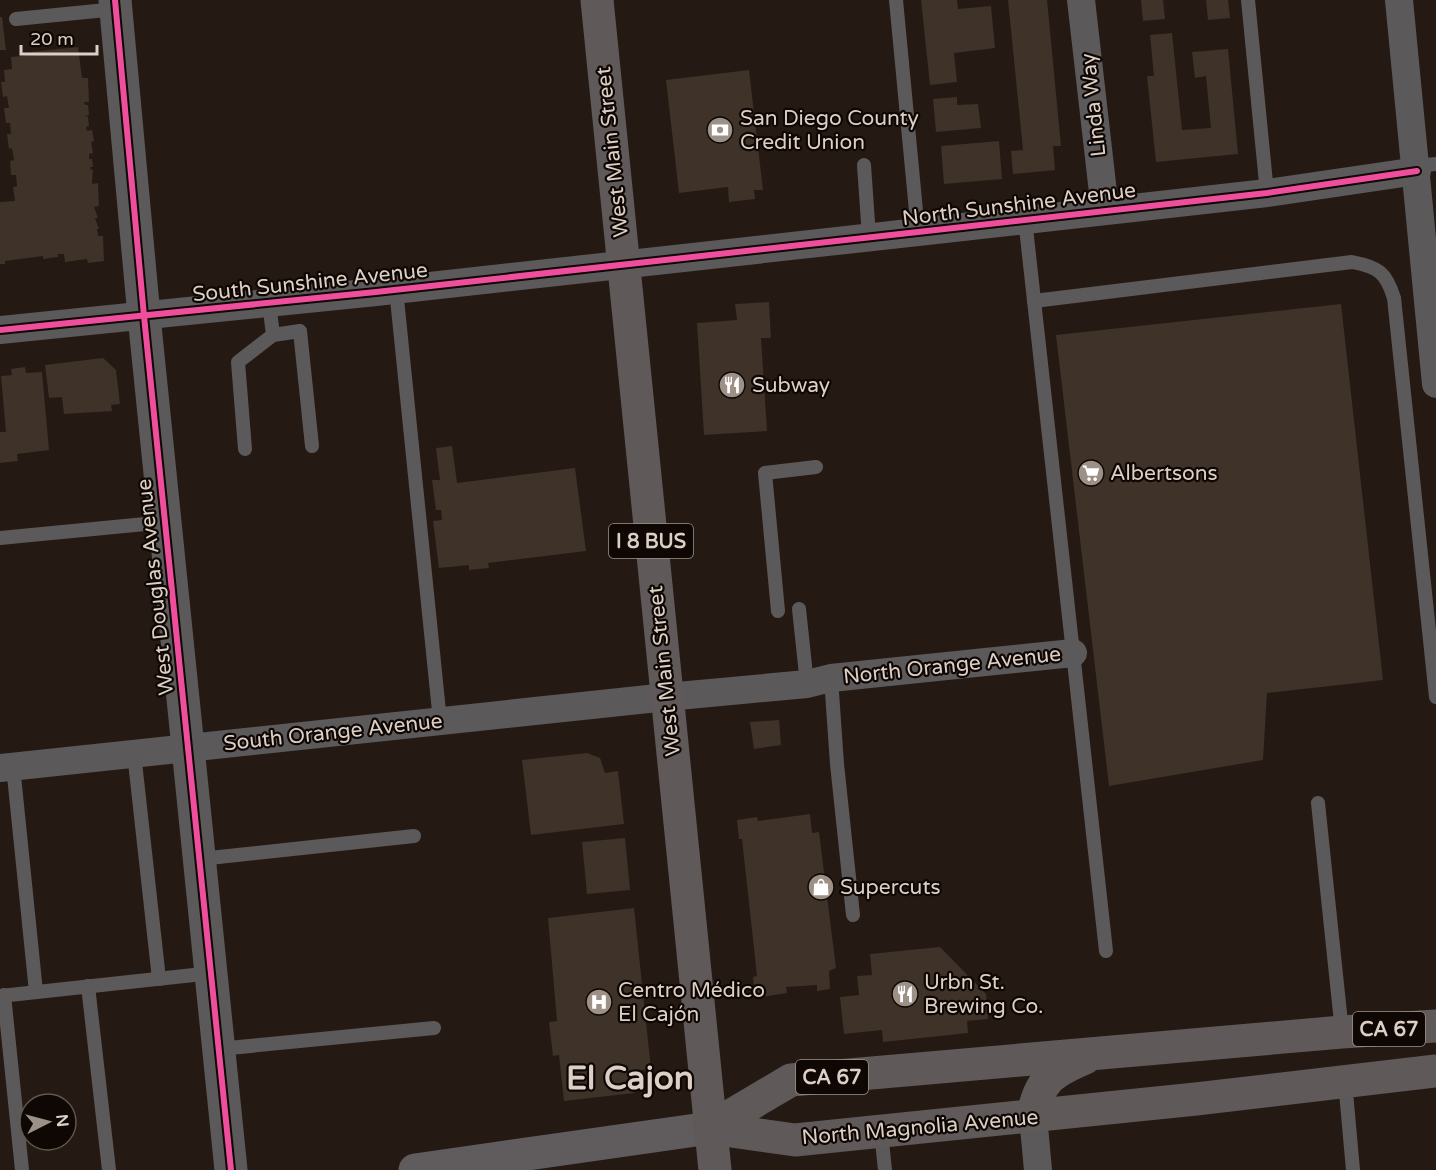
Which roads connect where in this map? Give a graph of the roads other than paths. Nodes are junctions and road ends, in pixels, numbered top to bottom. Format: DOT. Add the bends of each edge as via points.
graph roads {
  1 [pos="597,0"];
  2 [pos="896,0"];
  3 [pos="1081,0"];
  4 [pos="1248,0"];
  5 [pos="1399,0"];
  6 [pos="115,5"];
  7 [pos="16,19"];
  8 [pos="864,165"];
  9 [pos="1423,167"];
  10 [pos="1267,193"];
  11 [pos="1105,210"];
  12 [pos="1025,219"];
  13 [pos="918,232"];
  14 [pos="868,237"];
  15 [pos="623,263"];
  16 [pos="396,289"];
  17 [pos="1034,301"];
  18 [pos="269,303"];
  19 [pos="144,316"];
  20 [pos="0,330"];
  21 [pos="273,334"];
  22 [pos="1436,384"];
  23 [pos="312,446"];
  24 [pos="245,449"];
  25 [pos="816,467"];
  26 [pos="166,522"];
  27 [pos="0,538"];
  28 [pos="799,609"];
  29 [pos="778,611"];
  30 [pos="1432,617"];
  31 [pos="1073,653"];
  32 [pos="819,681"];
  33 [pos="667,697"];
  34 [pos="1436,697"];
  35 [pos="440,721"];
  36 [pos="188,748"];
  37 [pos="134,753"];
  38 [pos="7,767"];
  39 [pos="1318,803"];
  40 [pos="414,836"];
  41 [pos="200,859"];
  42 [pos="853,915"];
  43 [pos="1106,951"];
  44 [pos="212,973"];
  45 [pos="159,979"];
  46 [pos="88,986"];
  47 [pos="36,992"];
  48 [pos="2,995"];
  49 [pos="1436,1026"];
  50 [pos="434,1028"];
  51 [pos="1342,1032"];
  52 [pos="219,1049"];
  53 [pos="1094,1054"];
  54 [pos="1436,1071"];
  55 [pos="1345,1081"];
  56 [pos="1033,1116"];
  57 [pos="710,1128"];
  58 [pos="881,1132"];
  59 [pos="485,1165"];
  60 [pos="22,1170"];
  61 [pos="109,1170"];
  62 [pos="231,1170"];
  63 [pos="415,1170"];
  64 [pos="715,1170"];
  65 [pos="885,1170"];
  66 [pos="1038,1170"];
  67 [pos="1353,1170"];
  1 -- 15 [label="main road, West Main Street / I 8 BUS"];
  2 -- 13 [label="lane"];
  3 -- 11 [label="street, Linda Way"];
  4 -- 10 [label="lane"];
  5 -- 9 [label="street"];
  6 -- 7 [label="lane"];
  6 -- 19 [label="street, West Douglas Avenue"];
  8 -- 14 [label="lane"];
  9 -- 10 [label="street, North Sunshine Avenue"];
  9 -- 22 [label="street"];
  10 -- 11 [label="street, North Sunshine Avenue"];
  11 -- 12 [label="street, North Sunshine Avenue"];
  12 -- 13 [label="street, North Sunshine Avenue"];
  12 -- 17 [label="lane"];
  13 -- 14 [label="street, North Sunshine Avenue"];
  14 -- 15 [label="street, North Sunshine Avenue"];
  15 -- 16 [label="street, South Sunshine Avenue"];
  15 -- 33 [label="main road, West Main Street / I 8 BUS"];
  16 -- 18 [label="street, South Sunshine Avenue"];
  16 -- 35 [label="lane"];
  17 -- 30 [label="lane" via="1352,262 1382,272 1394,298"];
  17 -- 31 [label="lane"];
  18 -- 19 [label="street, South Sunshine Avenue"];
  18 -- 21 [label="lane"];
  19 -- 20 [label="street, South Sunshine Avenue"];
  19 -- 26 [label="street, West Douglas Avenue"];
  21 -- 23 [label="lane" via="300,331"];
  21 -- 24 [label="lane" via="238,362"];
  25 -- 29 [label="lane" via="765,473"];
  26 -- 27 [label="lane"];
  26 -- 36 [label="street, West Douglas Avenue"];
  28 -- 32 [label="lane"];
  30 -- 34 [label="lane"];
  31 -- 32 [label="street, North Orange Avenue"];
  31 -- 43 [label="lane"];
  32 -- 33 [label="street, North Orange Avenue"];
  32 -- 42 [label="lane" via="837,764"];
  33 -- 35 [label="street, South Orange Avenue"];
  33 -- 57 [label="main road, West Main Street / I 8 BUS"];
  35 -- 36 [label="street, South Orange Avenue"];
  36 -- 37 [label="street, South Orange Avenue"];
  36 -- 41 [label="street, West Douglas Avenue"];
  37 -- 38 [label="street, South Orange Avenue"];
  37 -- 45 [label="lane"];
  38 -- 47 [label="lane"];
  39 -- 51 [label="lane"];
  40 -- 41 [label="lane"];
  41 -- 44 [label="street, West Douglas Avenue"];
  44 -- 45 [label="lane"];
  44 -- 52 [label="street, West Douglas Avenue"];
  45 -- 46 [label="lane"];
  46 -- 47 [label="lane"];
  46 -- 61 [label="lane"];
  47 -- 48 [label="lane"];
  48 -- 60 [label="lane"];
  49 -- 51 [label="main road, CA 67"];
  50 -- 52 [label="lane"];
  51 -- 53 [label="main road, CA 67"];
  51 -- 55 [label="main road"];
  52 -- 62 [label="street, West Douglas Avenue"];
  53 -- 56 [label="main road" via="1048,1078 1037,1095"];
  53 -- 57 [label="main road, CA 67" via="791,1080"];
  54 -- 55 [label="main road, North Magnolia Avenue / CA 67"];
  55 -- 56 [label="main road, North Magnolia Avenue / CA 67"];
  55 -- 67 [label="lane"];
  56 -- 58 [label="main road, North Magnolia Avenue / CA 67"];
  56 -- 66 [label="street"];
  57 -- 58 [label="main road, North Magnolia Avenue / CA 67" via="795,1140"];
  57 -- 59 [label="main road"];
  57 -- 64 [label="main road, I 8 BUS"];
  58 -- 65 [label="lane"];
  59 -- 63 [label="main road"];
}
